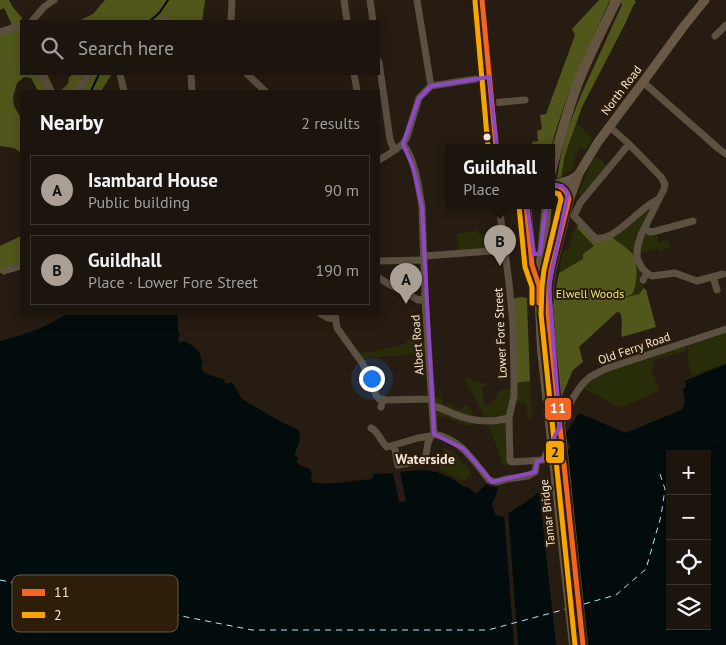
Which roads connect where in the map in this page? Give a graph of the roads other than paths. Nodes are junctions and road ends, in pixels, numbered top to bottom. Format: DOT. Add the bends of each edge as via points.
graph roads {
  1 [pos="54,0"];
  2 [pos="232,0"];
  3 [pos="344,0"];
  4 [pos="370,0"];
  5 [pos="417,0"];
  6 [pos="482,0"];
  7 [pos="705,0"];
  8 [pos="616,1"];
  9 [pos="43,3"];
  10 [pos="33,20"];
  11 [pos="231,20"];
  12 [pos="347,20"];
  13 [pos="373,20"];
  14 [pos="20,26"];
  15 [pos="724,29"];
  16 [pos="0,32"];
  17 [pos="715,36"];
  18 [pos="380,69"];
  19 [pos="42,75"];
  20 [pos="88,75"];
  21 [pos="120,75"];
  22 [pos="248,75"];
  23 [pos="354,75"];
  24 [pos="489,76"];
  25 [pos="644,82"];
  26 [pos="431,86"];
  27 [pos="50,90"];
  28 [pos="78,90"];
  29 [pos="124,90"];
  30 [pos="265,90"];
  31 [pos="357,90"];
  32 [pos="525,100"];
  33 [pos="492,103"];
  34 [pos="610,126"];
  35 [pos="403,144"];
  36 [pos="496,144"];
  37 [pos="628,144"];
  38 [pos="395,150"];
  39 [pos="726,154"];
  40 [pos="555,156"];
  41 [pos="380,159"];
  42 [pos="578,175"];
  43 [pos="555,185"];
  44 [pos="555,185"];
  45 [pos="569,199"];
  46 [pos="660,199"];
  47 [pos="499,209"];
  48 [pos="526,209"];
  49 [pos="547,209"];
  50 [pos="693,221"];
  51 [pos="645,228"];
  52 [pos="504,250"];
  53 [pos="424,258"];
  54 [pos="380,261"];
  55 [pos="20,266"];
  56 [pos="4,271"];
  57 [pos="723,274"];
  58 [pos="713,277"];
  59 [pos="380,279"];
  60 [pos="539,286"];
  61 [pos="718,290"];
  62 [pos="425,299"];
  63 [pos="323,315"];
  64 [pos="335,316"];
  65 [pos="726,329"];
  66 [pos="547,348"];
  67 [pos="431,402"];
  68 [pos="509,418"];
  69 [pos="371,428"];
  70 [pos="432,435"];
  71 [pos="394,446"];
  72 [pos="425,460"];
  73 [pos="537,460"];
  74 [pos="441,462"];
  75 [pos="574,645"];
  76 [pos="583,645"];
  1 -- 9 [label="street"];
  2 -- 11 [label="street"];
  3 -- 12 [label="street"];
  4 -- 13 [label="street"];
  5 -- 26 [label="street"];
  6 -- 24 [label="street"];
  7 -- 25 [label="main road, North Road"];
  8 -- 40 [label="highway" via="576,86"];
  9 -- 10 [label="street"];
  14 -- 16 [label="street"];
  15 -- 17 [label="street"];
  18 -- 38 [label="street" via="390,140"];
  19 -- 27 [label="street"];
  20 -- 28 [label="street"];
  21 -- 29 [label="street"];
  22 -- 30 [label="street"];
  23 -- 31 [label="street"];
  24 -- 26 [label="street"];
  24 -- 33 [label="street"];
  25 -- 34 [label="main road, North Road"];
  25 -- 39 [label="street"];
  26 -- 35 [label="street" via="419,98"];
  32 -- 33 [label="street"];
  33 -- 36 [label="street"];
  34 -- 37 [label="street"];
  34 -- 42 [label="main road, North Road"];
  35 -- 38 [label="street"];
  35 -- 53 [label="street, Albert Road" via="420,192"];
  37 -- 46 [label="street" via="663,180"];
  37 -- 46 [label="street" via="580,203 574,216 599,239 613,233"];
  38 -- 41 [label="street"];
  42 -- 43 [label="main road"];
  42 -- 45 [label="highway"];
  44 -- 45 [label="highway" via="562,186"];
  45 -- 66 [label="highway" via="551,271"];
  46 -- 51 [label="street"];
  47 -- 52 [label="street, Lower Fore Street"];
  48 -- 60 [label="highway" via="532,265"];
  49 -- 60 [label="highway"];
  50 -- 51 [label="street" via="656,232"];
  51 -- 58 [label="street" via="637,252 645,277 675,273 696,281"];
  52 -- 53 [label="street"];
  52 -- 68 [label="street, Lower Fore Street" via="512,308 514,396"];
  53 -- 54 [label="street"];
  53 -- 62 [label="street, Albert Road"];
  55 -- 56 [label="street"];
  57 -- 58 [label="street"];
  58 -- 61 [label="street"];
  59 -- 62 [label="street" via="418,300"];
  60 -- 66 [label="highway"];
  62 -- 67 [label="street, Albert Road"];
  63 -- 64 [label="street" via="328,318"];
  64 -- 67 [label="street" via="337,328 363,364 382,403"];
  65 -- 73 [label="street, Old Ferry Road" via="591,376 574,396 543,460"];
  66 -- 75 [label="highway, Tamar Bridge, bridge"];
  66 -- 76 [label="highway, bridge"];
  67 -- 68 [label="street" via="476,421"];
  67 -- 70 [label="street, Albert Road"];
  68 -- 73 [label="street, Lower Fore Street" via="510,461"];
  69 -- 71 [label="street" via="388,448"];
  70 -- 71 [label="street"];
  70 -- 72 [label="street, Albert Road"];
  70 -- 73 [label="street, Old Ferry Road" via="440,435 464,449 489,480 496,482 528,476 535,472"];
  71 -- 72 [label="street" via="398,466"];
  72 -- 74 [label="street"];
}
